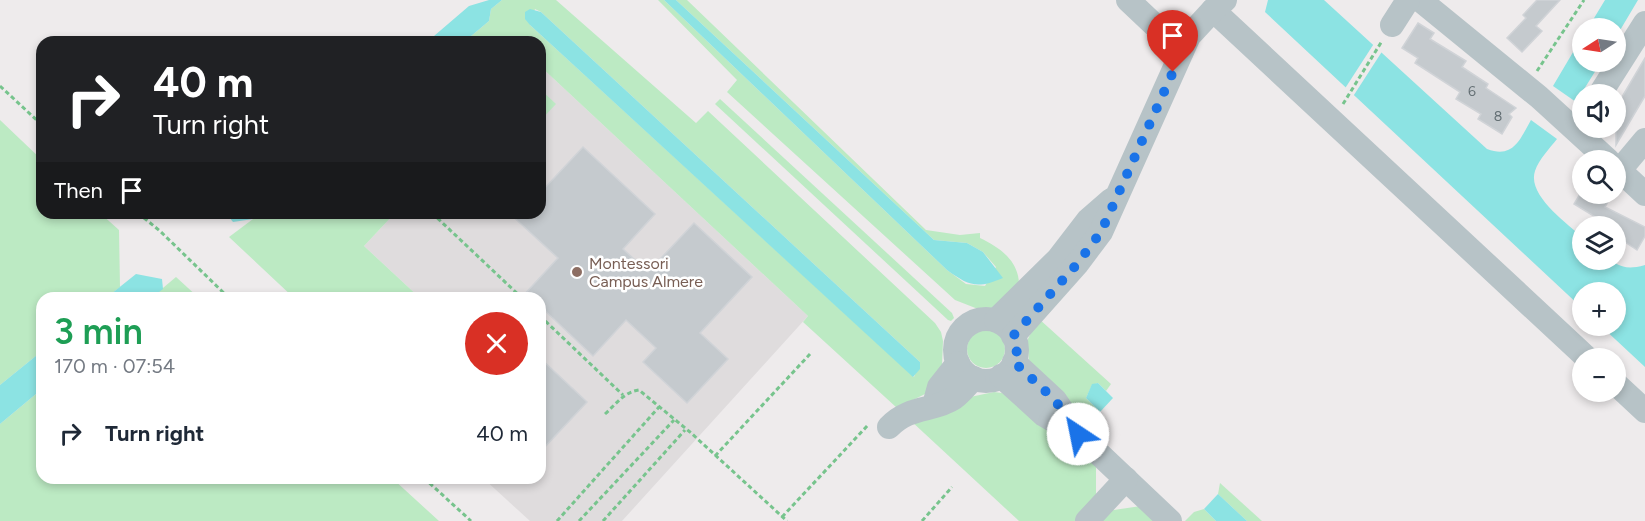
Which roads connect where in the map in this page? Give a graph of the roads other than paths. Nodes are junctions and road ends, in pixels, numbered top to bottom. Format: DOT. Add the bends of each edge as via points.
graph roads {
  1 [pos="1128,0"];
  2 [pos="1408,0"];
  3 [pos="1420,0"];
  4 [pos="1219,5"];
  5 [pos="1645,23"];
  6 [pos="1389,30"];
  7 [pos="1182,51"];
  8 [pos="1606,84"];
  9 [pos="1572,124"];
  10 [pos="1587,138"];
  11 [pos="1645,140"];
  12 [pos="1598,150"];
  13 [pos="1626,156"];
  14 [pos="1626,177"];
  15 [pos="1645,194"];
  16 [pos="1005,328"];
  17 [pos="1577,348"];
  18 [pos="1008,369"];
  19 [pos="966,370"];
  20 [pos="1626,393"];
  21 [pos="1645,411"];
  22 [pos="879,425"];
  23 [pos="1126,479"];
  24 [pos="1087,521"];
  25 [pos="1170,521"];
  1 -- 7 [label="street"];
  2 -- 6 [label="street"];
  3 -- 9 [label="street"];
  4 -- 7 [label="street" via="1189,36"];
  4 -- 17 [label="street"];
  5 -- 8 [label="street"];
  7 -- 16 [label="street" via="1118,195 1088,220"];
  10 -- 12 [label="street"];
  11 -- 13 [label="street"];
  14 -- 15 [label="street"];
  16 -- 18 [label="street" via="1017,353"];
  16 -- 19 [label="street" via="984,319 962,330 956,345"];
  18 -- 19 [label="street" via="988,380"];
  18 -- 23 [label="street" via="1055,400 1078,434"];
  19 -- 22 [label="street" via="939,387 934,405"];
  20 -- 21 [label="street"];
  23 -- 24 [label="street"];
  23 -- 25 [label="street"];
}
